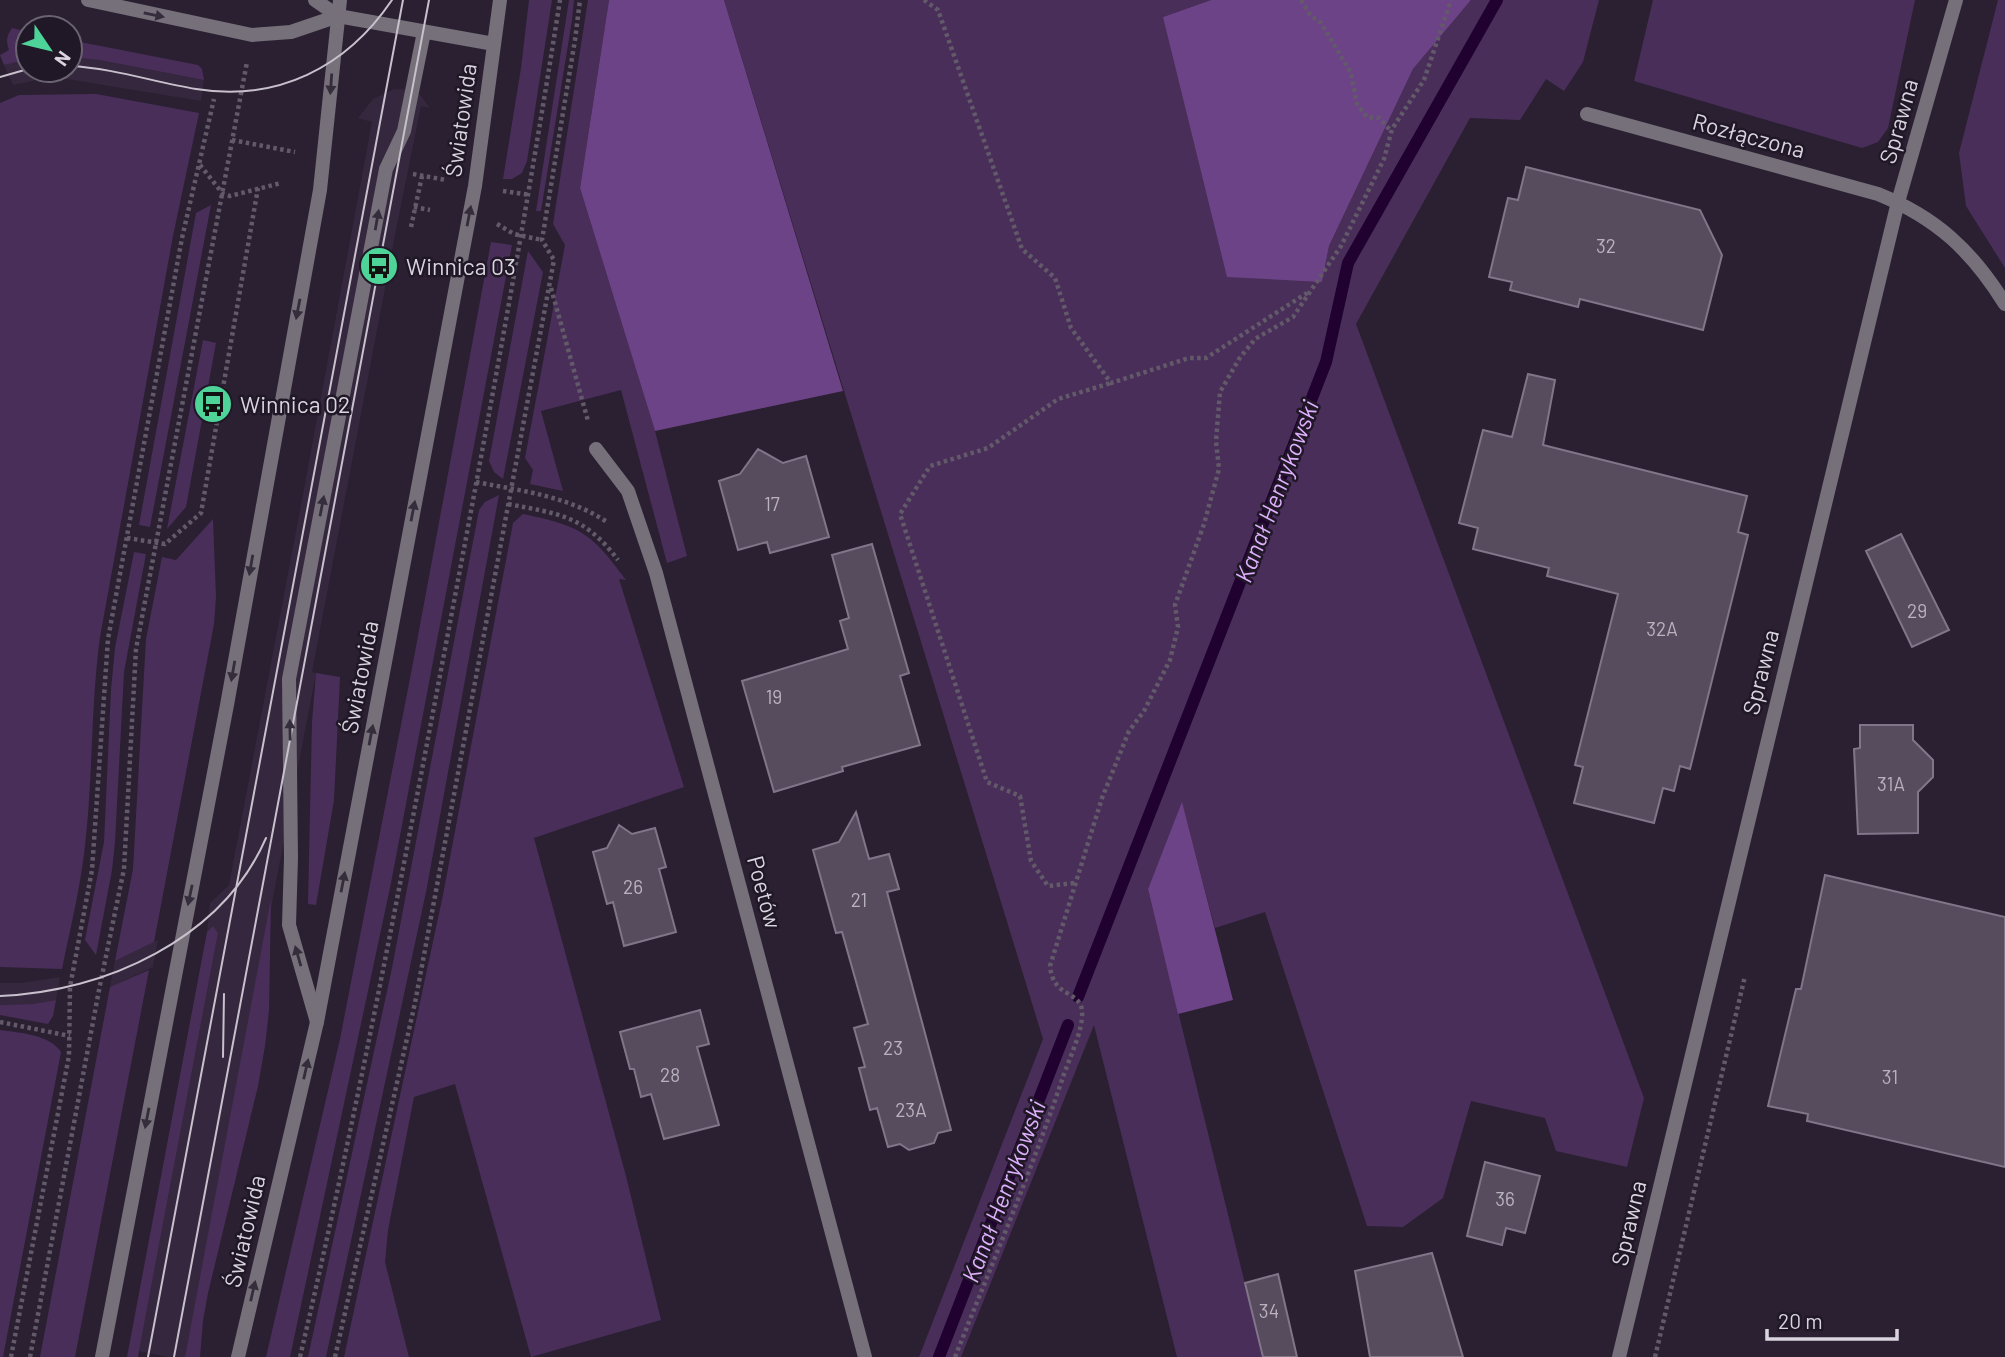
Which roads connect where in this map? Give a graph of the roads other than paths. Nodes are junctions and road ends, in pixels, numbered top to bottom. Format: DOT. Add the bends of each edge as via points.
graph roads {
  1 [pos="88,0"];
  2 [pos="315,0"];
  3 [pos="340,0"];
  4 [pos="500,0"];
  5 [pos="1956,0"];
  6 [pos="338,16"];
  7 [pos="424,32"];
  8 [pos="494,44"];
  9 [pos="1587,114"];
  10 [pos="1898,202"];
  11 [pos="2005,304"];
  12 [pos="596,449"];
  13 [pos="317,1022"];
  14 [pos="102,1357"];
  15 [pos="237,1357"];
  16 [pos="865,1357"];
  17 [pos="1619,1357"];
  1 -- 6 [label="street, one-way" via="252,34 291,32"];
  2 -- 6 [label="street"];
  3 -- 6 [label="street"];
  4 -- 8 [label="street, Światowida"];
  5 -- 10 [label="street, Sprawna"];
  6 -- 7 [label="street"];
  6 -- 14 [label="street, one-way" via="320,190"];
  7 -- 8 [label="street"];
  13 -- 7 [label="street, one-way" via="289,925 289,679 386,169 404,131"];
  13 -- 8 [label="street, Światowida, one-way" via="475,186"];
  9 -- 10 [label="street, Rozłączona"];
  10 -- 11 [label="street, Rozłączona" via="1959,243"];
  10 -- 17 [label="street, Sprawna"];
  12 -- 16 [label="street, Poetów" via="628,491 656,573"];
  15 -- 13 [label="street, Światowida, one-way"];
}
